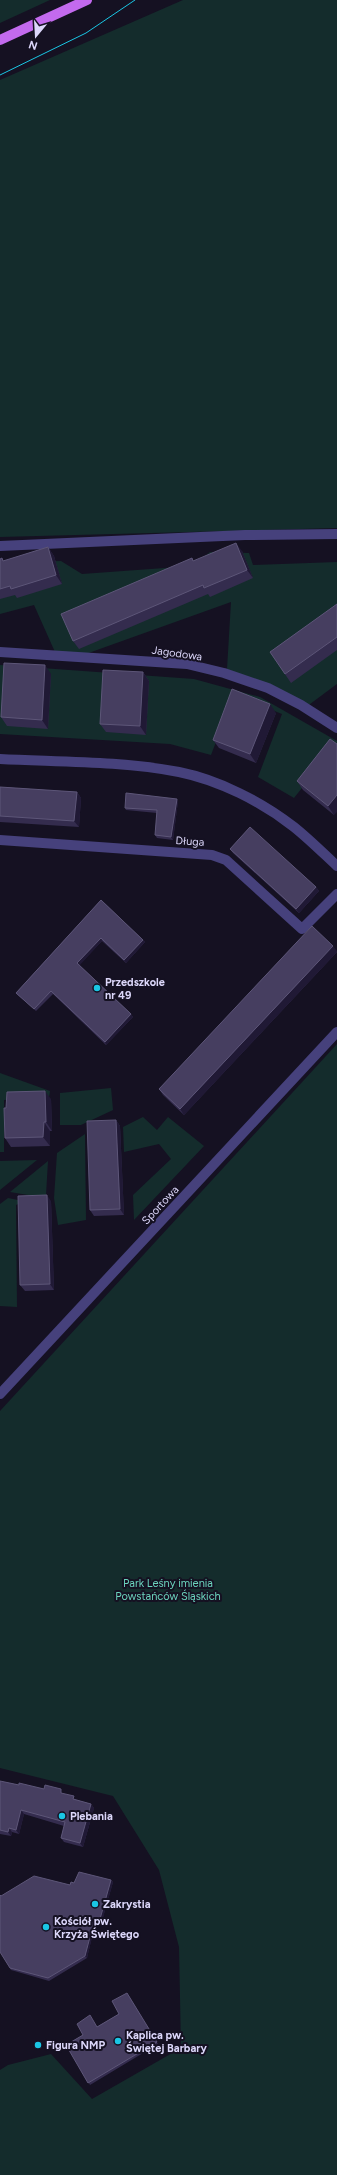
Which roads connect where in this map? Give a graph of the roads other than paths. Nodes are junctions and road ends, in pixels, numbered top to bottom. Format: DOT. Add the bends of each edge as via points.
graph roads {
  1 [pos="87,0"];
  2 [pos="0,40"];
  3 [pos="337,534"];
  4 [pos="0,546"];
  5 [pos="0,652"];
  6 [pos="337,728"];
  7 [pos="0,759"];
  8 [pos="0,840"];
  9 [pos="337,866"];
  10 [pos="337,894"];
  11 [pos="337,1032"];
  12 [pos="0,1394"];
  1 -- 2 [label="main road"];
  3 -- 4 [label="street"];
  5 -- 6 [label="street, Jagodowa" via="187,664 268,688"];
  7 -- 9 [label="street" via="153,768 211,782 275,814 294,827"];
  8 -- 10 [label="street, Długa" via="212,855 226,860 302,929"];
  11 -- 12 [label="street, Sportowa"];
}
